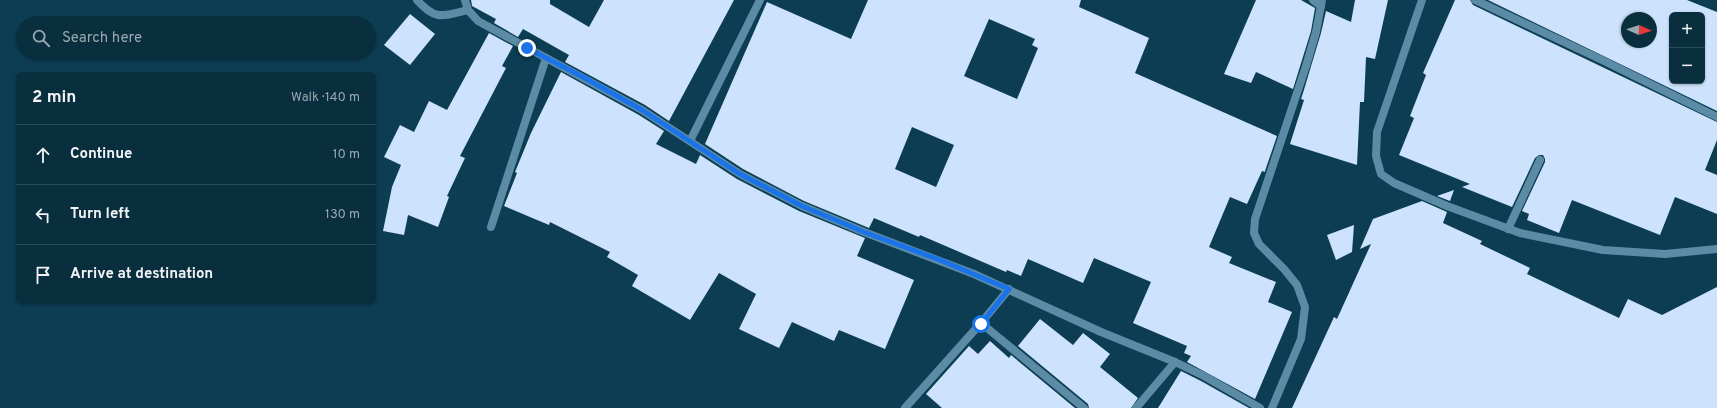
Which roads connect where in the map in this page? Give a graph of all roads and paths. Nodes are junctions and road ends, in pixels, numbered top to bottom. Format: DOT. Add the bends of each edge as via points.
graph roads {
  1 [pos="417,0"];
  2 [pos="465,0"];
  3 [pos="760,0"];
  4 [pos="1313,0"];
  5 [pos="1422,0"];
  6 [pos="1475,0"];
  7 [pos="1322,3"];
  8 [pos="468,10"];
  9 [pos="546,58"];
  10 [pos="1717,117"];
  11 [pos="690,141"];
  12 [pos="1540,160"];
  13 [pos="491,227"];
  14 [pos="1508,229"];
  15 [pos="1717,249"];
  16 [pos="1009,289"];
  17 [pos="981,324"];
  18 [pos="1175,362"];
  19 [pos="905,408"];
  20 [pos="1084,408"];
  21 [pos="1136,408"];
  22 [pos="1260,408"];
  23 [pos="1272,408"];
  1 -- 8 [label="street" via="433,15"];
  2 -- 8 [label="street"];
  3 -- 11 [label="street"];
  4 -- 7 [label="street"];
  5 -- 14 [label="street" via="1377,132 1376,156 1381,174 1401,186 1447,206"];
  6 -- 10 [label="street"];
  7 -- 23 [label="street" via="1306,66 1255,219 1254,233 1259,244 1297,285 1306,307 1301,339"];
  8 -- 9 [label="street" via="478,21"];
  9 -- 11 [label="street" via="642,110"];
  9 -- 13 [label="street"];
  11 -- 16 [label="street" via="740,174 802,206"];
  12 -- 14 [label="street"];
  14 -- 15 [label="street" via="1603,250 1665,254"];
  16 -- 17 [label="street"];
  16 -- 18 [label="street" via="1100,332"];
  17 -- 19 [label="street"];
  17 -- 20 [label="street"];
  18 -- 21 [label="street"];
  18 -- 22 [label="street"];
}
